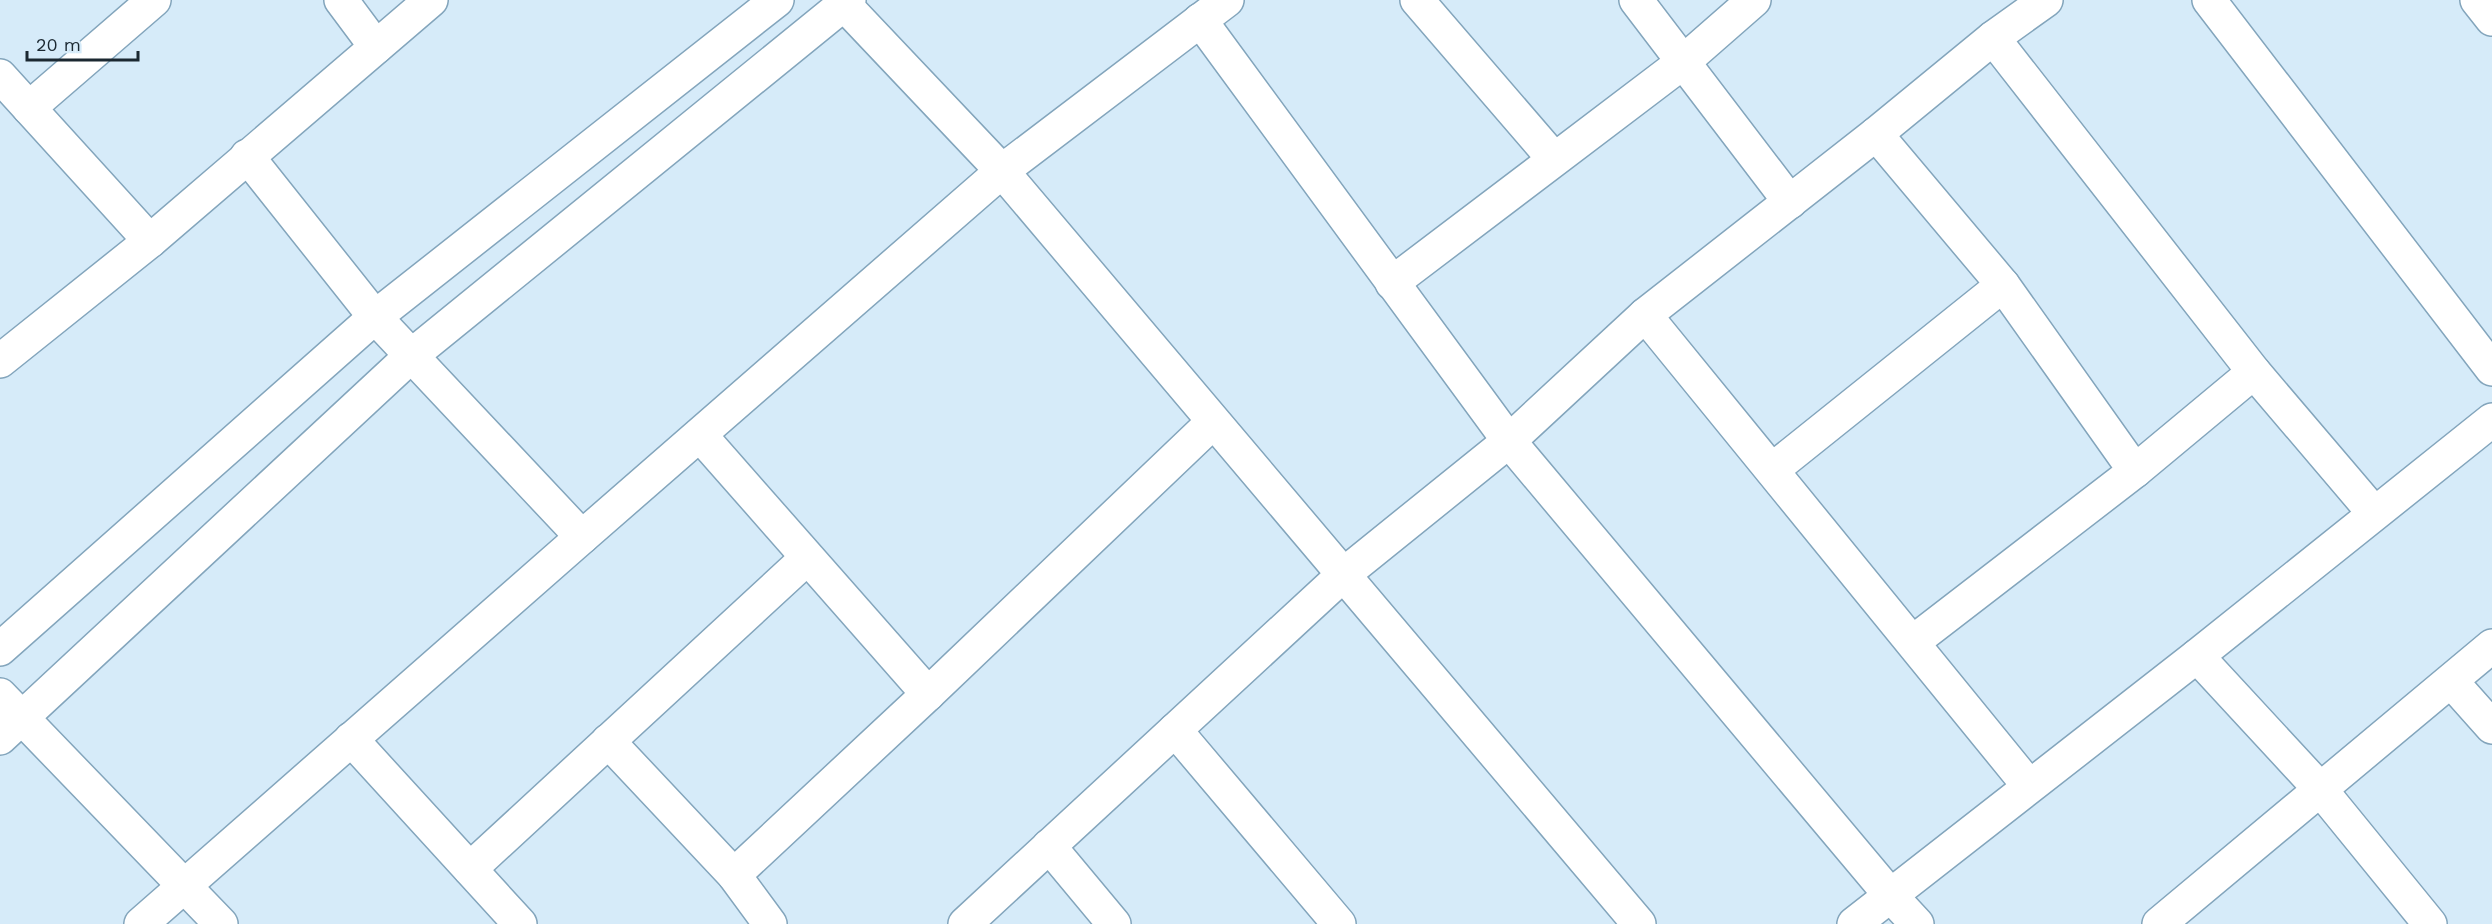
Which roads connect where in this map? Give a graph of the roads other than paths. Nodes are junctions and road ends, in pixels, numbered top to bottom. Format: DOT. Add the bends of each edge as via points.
graph roads {
  1 [pos="154,0"];
  2 [pos="341,0"];
  3 [pos="431,0"];
  4 [pos="777,0"];
  5 [pos="1227,0"];
  6 [pos="1417,0"];
  7 [pos="1636,0"];
  8 [pos="1754,0"];
  9 [pos="2046,0"];
  10 [pos="2209,0"];
  11 [pos="2477,0"];
  12 [pos="845,1"];
  13 [pos="2492,19"];
  14 [pos="1200,20"];
  15 [pos="1993,38"];
  16 [pos="376,46"];
  17 [pos="1682,63"];
  18 [pos="0,76"];
  19 [pos="29,108"];
  20 [pos="1876,134"];
  21 [pos="247,156"];
  22 [pos="1554,159"];
  23 [pos="1002,171"];
  24 [pos="1790,202"];
  25 [pos="150,241"];
  26 [pos="1392,283"];
  27 [pos="2003,285"];
  28 [pos="1645,315"];
  29 [pos="375,317"];
  30 [pos="3,352"];
  31 [pos="411,356"];
  32 [pos="2492,369"];
  33 [pos="2254,372"];
  34 [pos="2492,420"];
  35 [pos="1214,422"];
  36 [pos="700,435"];
  37 [pos="1509,441"];
  38 [pos="1772,470"];
  39 [pos="2135,471"];
  40 [pos="2374,513"];
  41 [pos="582,537"];
  42 [pos="807,558"];
  43 [pos="1343,575"];
  44 [pos="1913,642"];
  45 [pos="2492,646"];
  46 [pos="0,649"];
  47 [pos="2197,656"];
  48 [pos="2451,681"];
  49 [pos="928,694"];
  50 [pos="7,717"];
  51 [pos="2492,727"];
  52 [pos="1175,730"];
  53 [pos="351,739"];
  54 [pos="608,741"];
  55 [pos="2029,786"];
  56 [pos="2320,789"];
  57 [pos="1049,846"];
  58 [pos="470,869"];
  59 [pos="734,875"];
  60 [pos="185,884"];
  61 [pos="1891,896"];
  62 [pos="2176,919"];
  63 [pos="141,924"];
  64 [pos="221,924"];
  65 [pos="520,924"];
  66 [pos="770,924"];
  67 [pos="965,924"];
  68 [pos="1114,924"];
  69 [pos="1339,924"];
  70 [pos="1639,924"];
  71 [pos="1854,924"];
  72 [pos="1917,924"];
  73 [pos="2430,924"];
  1 -- 19 [label="street"];
  2 -- 16 [label="street"];
  3 -- 16 [label="street"];
  4 -- 29 [label="street"];
  5 -- 14 [label="street"];
  6 -- 22 [label="street"];
  7 -- 17 [label="street"];
  8 -- 17 [label="street"];
  9 -- 15 [label="street"];
  10 -- 32 [label="street"];
  11 -- 13 [label="street"];
  12 -- 23 [label="street"];
  12 -- 31 [label="street"];
  14 -- 23 [label="street"];
  14 -- 26 [label="street"];
  15 -- 20 [label="street"];
  15 -- 33 [label="street"];
  16 -- 21 [label="street"];
  17 -- 22 [label="street"];
  17 -- 24 [label="street"];
  18 -- 19 [label="street"];
  19 -- 25 [label="street"];
  20 -- 24 [label="street"];
  20 -- 27 [label="street"];
  21 -- 25 [label="street"];
  21 -- 29 [label="street"];
  22 -- 26 [label="street"];
  23 -- 35 [label="street"];
  23 -- 36 [label="street"];
  24 -- 28 [label="street"];
  25 -- 30 [label="street"];
  26 -- 37 [label="street"];
  27 -- 38 [label="street"];
  27 -- 39 [label="street"];
  28 -- 37 [label="street"];
  28 -- 38 [label="street"];
  29 -- 31 [label="street"];
  29 -- 46 [label="street"];
  31 -- 41 [label="street"];
  31 -- 50 [label="street"];
  33 -- 39 [label="street"];
  33 -- 40 [label="street"];
  34 -- 40 [label="street"];
  35 -- 43 [label="street"];
  35 -- 49 [label="street"];
  36 -- 41 [label="street"];
  36 -- 42 [label="street"];
  37 -- 43 [label="street"];
  37 -- 61 [label="street"];
  38 -- 44 [label="street"];
  39 -- 44 [label="street"];
  40 -- 47 [label="street"];
  41 -- 53 [label="street"];
  42 -- 49 [label="street"];
  42 -- 54 [label="street"];
  43 -- 52 [label="street"];
  43 -- 70 [label="street"];
  44 -- 55 [label="street"];
  45 -- 48 [label="street"];
  47 -- 55 [label="street"];
  47 -- 56 [label="street"];
  48 -- 51 [label="street"];
  48 -- 56 [label="street"];
  49 -- 59 [label="street"];
  50 -- 60 [label="street"];
  52 -- 57 [label="street"];
  52 -- 69 [label="street"];
  53 -- 58 [label="street"];
  53 -- 60 [label="street"];
  54 -- 58 [label="street"];
  54 -- 59 [label="street"];
  55 -- 61 [label="street"];
  56 -- 62 [label="street"];
  56 -- 73 [label="street"];
  57 -- 67 [label="street"];
  57 -- 68 [label="street"];
  58 -- 65 [label="street"];
  59 -- 66 [label="street"];
  60 -- 63 [label="street"];
  60 -- 64 [label="street"];
  61 -- 71 [label="street"];
  61 -- 72 [label="street"];
}
